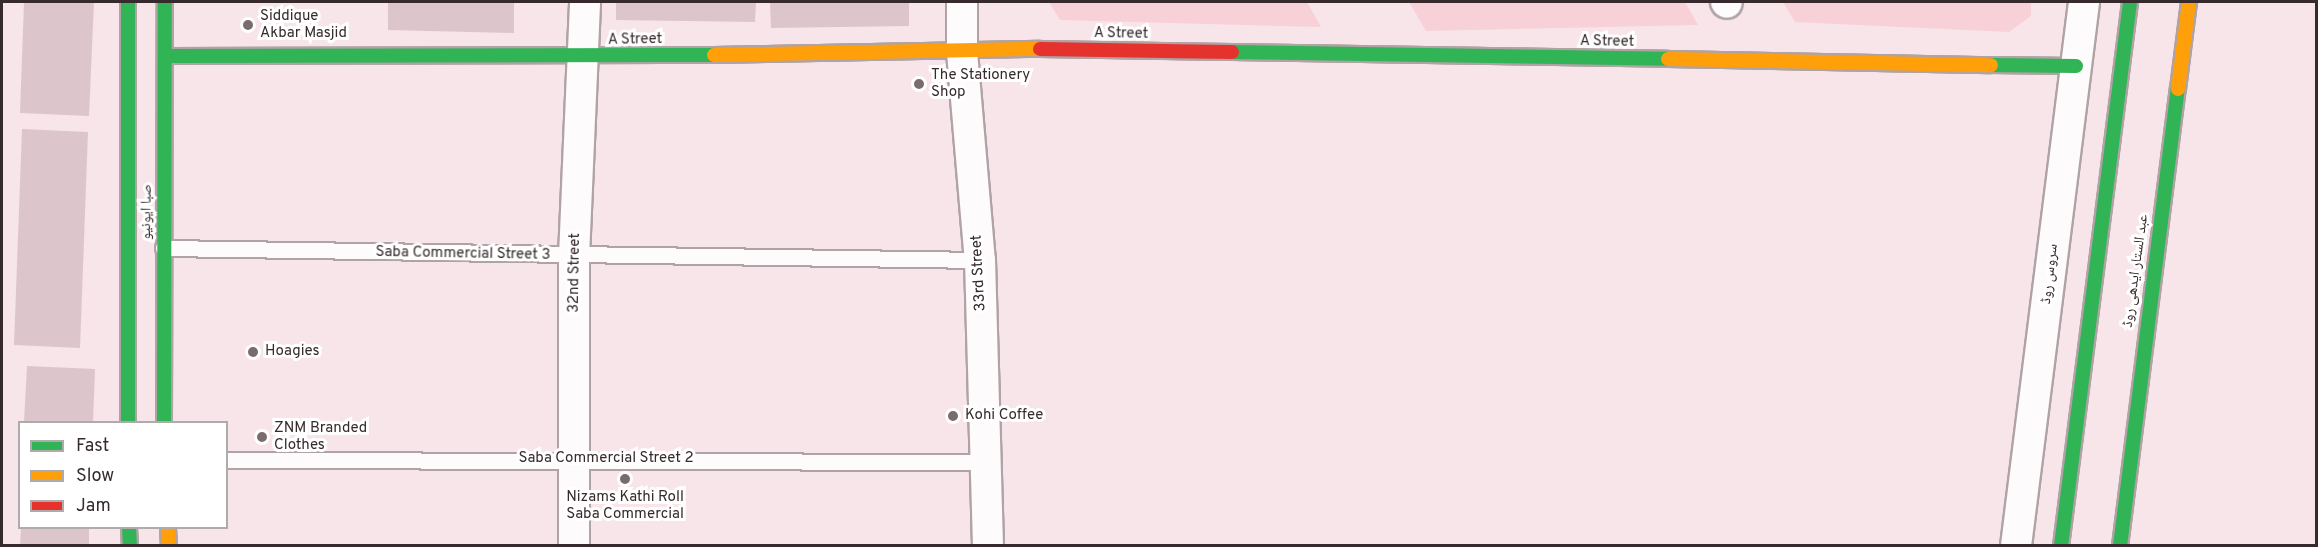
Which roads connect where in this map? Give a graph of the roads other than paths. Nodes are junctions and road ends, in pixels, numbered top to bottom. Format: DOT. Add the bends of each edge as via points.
graph roads {
  1 [pos="128,2"];
  2 [pos="165,2"];
  3 [pos="585,2"];
  4 [pos="962,2"];
  5 [pos="2084,2"];
  6 [pos="2130,2"];
  7 [pos="2189,2"];
  8 [pos="962,52"];
  9 [pos="165,56"];
  10 [pos="585,58"];
  11 [pos="2076,66"];
  12 [pos="163,248"];
  13 [pos="574,256"];
  14 [pos="980,260"];
  15 [pos="128,421"];
  16 [pos="164,421"];
  17 [pos="574,458"];
  18 [pos="228,460"];
  19 [pos="986,462"];
  20 [pos="129,529"];
  21 [pos="168,529"];
  22 [pos="130,546"];
  23 [pos="169,546"];
  24 [pos="574,546"];
  25 [pos="988,546"];
  26 [pos="2016,546"];
  27 [pos="2061,546"];
  28 [pos="2120,546"];
  1 -- 15 [label="main road, صبا ایونیو"];
  2 -- 9 [label="main road, صبا ایونیو"];
  3 -- 10 [label="street, 32nd Street"];
  4 -- 8 [label="street, 33rd Street"];
  5 -- 11 [label="street, سروس روڈ"];
  6 -- 27 [label="main road"];
  7 -- 28 [label="main road, عبد الستار ایدھی روڈ"];
  8 -- 10 [label="main road, A Street"];
  8 -- 11 [label="main road, A Street"];
  8 -- 14 [label="street, 33rd Street"];
  9 -- 10 [label="main road, A Street"];
  9 -- 12 [label="main road, صبا ایونیو"];
  10 -- 13 [label="street, 32nd Street"];
  11 -- 26 [label="street, سروس روڈ"];
  12 -- 13 [label="lane, Saba Commercial Street 3"];
  12 -- 16 [label="main road, صبا ایونیو"];
  13 -- 14 [label="lane, Saba Commercial Street 3"];
  13 -- 17 [label="street, 32nd Street"];
  14 -- 19 [label="street, 33rd Street"];
  17 -- 18 [label="lane, Saba Commercial Street 2"];
  17 -- 19 [label="lane, Saba Commercial Street 2"];
  17 -- 24 [label="street, 32nd Street"];
  19 -- 25 [label="street, 33rd Street"];
  20 -- 22 [label="main road"];
  21 -- 23 [label="main road"];
}
